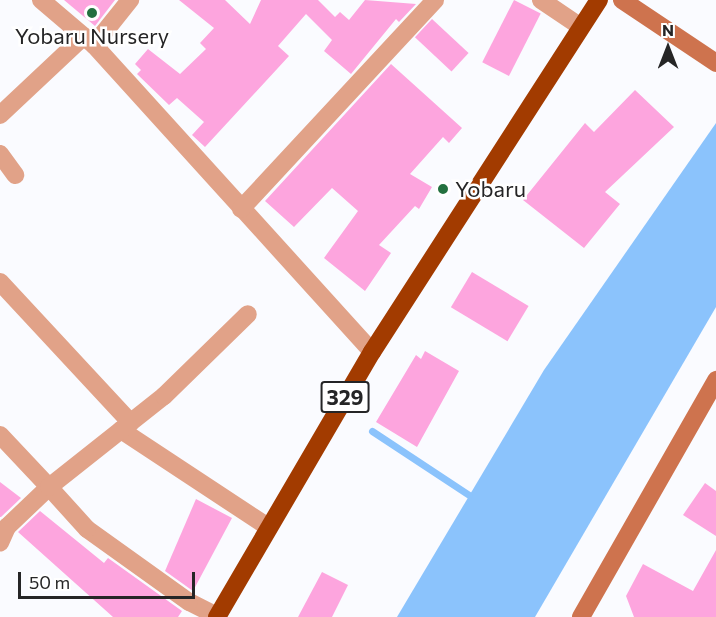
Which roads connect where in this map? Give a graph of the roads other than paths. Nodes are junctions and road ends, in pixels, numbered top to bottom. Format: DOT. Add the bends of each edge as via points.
graph roads {
  1 [pos="41,0"];
  2 [pos="130,0"];
  3 [pos="435,0"];
  4 [pos="541,0"];
  5 [pos="598,0"];
  6 [pos="622,0"];
  7 [pos="580,27"];
  8 [pos="89,41"];
  9 [pos="716,63"];
  10 [pos="0,115"];
  11 [pos="0,154"];
  12 [pos="15,175"];
  13 [pos="241,209"];
  14 [pos="0,282"];
  15 [pos="248,314"];
  16 [pos="372,352"];
  17 [pos="716,380"];
  18 [pos="126,427"];
  19 [pos="0,435"];
  20 [pos="50,487"];
  21 [pos="268,526"];
  22 [pos="0,543"];
  23 [pos="217,616"];
  24 [pos="581,617"];
  1 -- 8 [label="street"];
  2 -- 8 [label="street"];
  3 -- 13 [label="street"];
  4 -- 7 [label="street"];
  5 -- 7 [label="highway, 329"];
  6 -- 9 [label="street"];
  7 -- 16 [label="highway, 329"];
  8 -- 10 [label="street"];
  8 -- 13 [label="street"];
  11 -- 12 [label="street"];
  13 -- 16 [label="street"];
  14 -- 18 [label="street"];
  15 -- 18 [label="street"];
  16 -- 21 [label="highway, 329"];
  17 -- 24 [label="street"];
  18 -- 20 [label="street"];
  18 -- 21 [label="street"];
  19 -- 20 [label="street"];
  20 -- 22 [label="street" via="7,527"];
  20 -- 23 [label="street" via="87,529 189,602"];
  21 -- 23 [label="highway, 329"];
}
